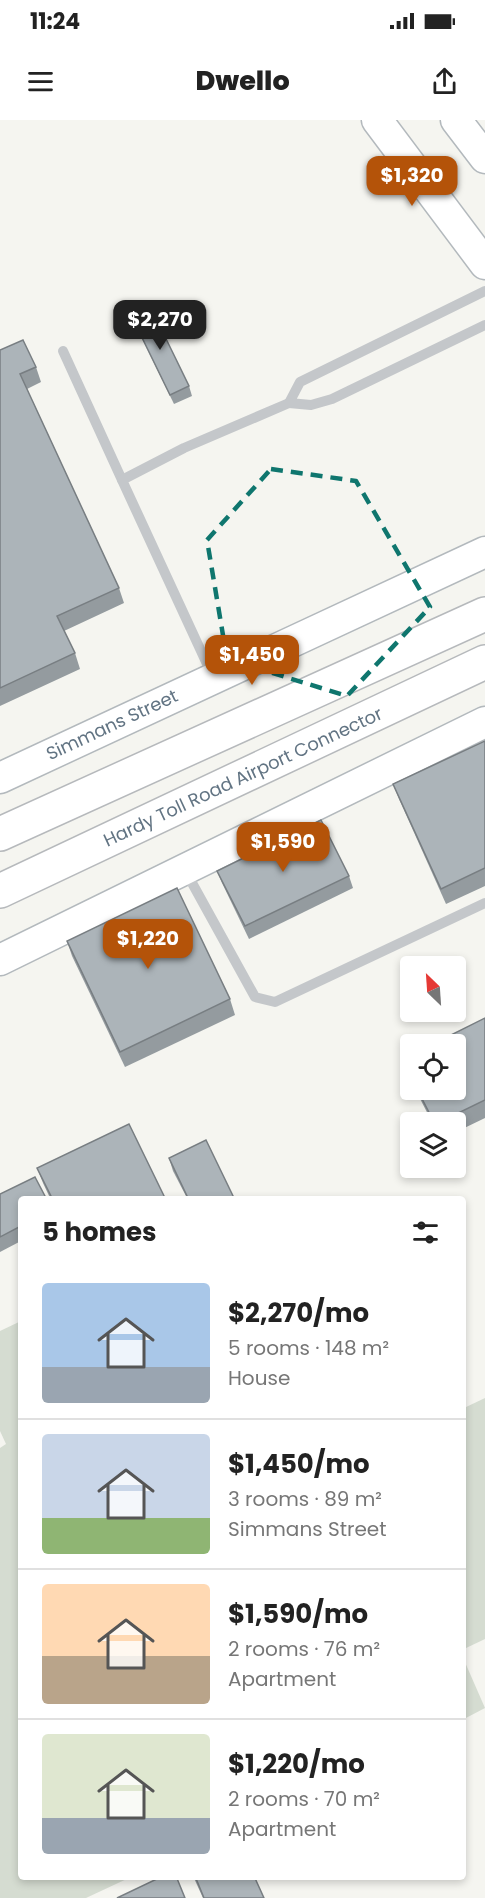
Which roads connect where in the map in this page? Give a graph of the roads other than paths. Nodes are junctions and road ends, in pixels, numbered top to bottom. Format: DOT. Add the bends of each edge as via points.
graph roads {
  1 [pos="377,120"];
  2 [pos="456,120"];
  3 [pos="485,158"];
  4 [pos="485,264"];
  5 [pos="485,291"];
  6 [pos="485,325"];
  7 [pos="63,351"];
  8 [pos="289,403"];
  9 [pos="122,480"];
  10 [pos="485,552"];
  11 [pos="485,614"];
  12 [pos="485,662"];
  13 [pos="213,677"];
  14 [pos="485,722"];
  15 [pos="0,778"];
  16 [pos="0,834"];
  17 [pos="190,879"];
  18 [pos="0,891"];
  19 [pos="485,903"];
  20 [pos="0,960"];
  1 -- 4 [label="main road"];
  2 -- 3 [label="main road"];
  5 -- 8 [label="lane" via="300,382"];
  6 -- 8 [label="lane" via="332,399 311,405"];
  7 -- 9 [label="lane"];
  8 -- 9 [label="lane" via="184,447"];
  9 -- 13 [label="lane"];
  10 -- 13 [label="main road, Simmans Street"];
  11 -- 16 [label="highway"];
  12 -- 18 [label="highway, Hardy Toll Road Airport Connector"];
  13 -- 15 [label="main road, Simmans Street"];
  14 -- 17 [label="main road"];
  17 -- 19 [label="lane" via="255,997 275,1002"];
  17 -- 20 [label="main road"];
}
